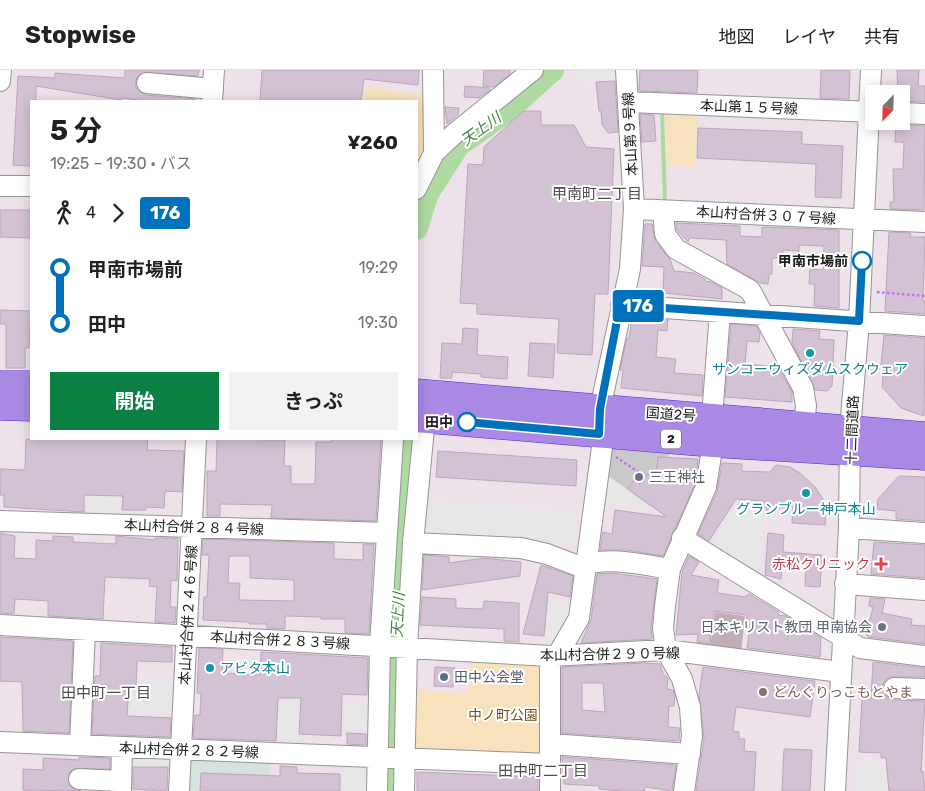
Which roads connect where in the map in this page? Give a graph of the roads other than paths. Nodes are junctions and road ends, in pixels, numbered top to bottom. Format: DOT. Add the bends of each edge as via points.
graph roads {
  1 [pos="1,70"];
  2 [pos="433,70"];
  3 [pos="533,70"];
  4 [pos="626,70"];
  5 [pos="871,70"];
  6 [pos="0,81"];
  7 [pos="147,83"];
  8 [pos="871,85"];
  9 [pos="213,87"];
  10 [pos="629,102"];
  11 [pos="865,111"];
  12 [pos="910,113"];
  13 [pos="925,114"];
  14 [pos="871,130"];
  15 [pos="434,153"];
  16 [pos="418,185"];
  17 [pos="0,186"];
  18 [pos="30,186"];
  19 [pos="634,209"];
  20 [pos="665,211"];
  21 [pos="865,220"];
  22 [pos="925,222"];
  23 [pos="620,305"];
  24 [pos="720,312"];
  25 [pos="765,314"];
  26 [pos="859,321"];
  27 [pos="925,326"];
  28 [pos="0,385"];
  29 [pos="30,385"];
  30 [pos="0,406"];
  31 [pos="30,407"];
  32 [pos="419,408"];
  33 [pos="804,425"];
  34 [pos="418,430"];
  35 [pos="600,430"];
  36 [pos="712,430"];
  37 [pos="925,436"];
  38 [pos="196,440"];
  39 [pos="393,440"];
  40 [pos="418,440"];
  41 [pos="850,440"];
  42 [pos="925,456"];
  43 [pos="0,521"];
  44 [pos="192,527"];
  45 [pos="849,528"];
  46 [pos="387,533"];
  47 [pos="925,533"];
  48 [pos="682,538"];
  49 [pos="413,543"];
  50 [pos="588,563"];
  51 [pos="670,569"];
  52 [pos="846,584"];
  53 [pos="925,590"];
  54 [pos="0,625"];
  55 [pos="85,630"];
  56 [pos="187,635"];
  57 [pos="843,638"];
  58 [pos="380,646"];
  59 [pos="407,647"];
  60 [pos="666,650"];
  61 [pos="553,656"];
  62 [pos="925,656"];
  63 [pos="841,672"];
  64 [pos="894,688"];
  65 [pos="925,689"];
  66 [pos="0,742"];
  67 [pos="80,745"];
  68 [pos="122,747"];
  69 [pos="181,750"];
  70 [pos="550,754"];
  71 [pos="690,754"];
  72 [pos="378,757"];
  73 [pos="405,759"];
  74 [pos="79,779"];
  75 [pos="121,786"];
  76 [pos="179,791"];
  77 [pos="377,791"];
  78 [pos="404,791"];
  79 [pos="550,791"];
  80 [pos="684,791"];
  81 [pos="835,791"];
  1 -- 6 [label="street"];
  2 -- 15 [label="street"];
  3 -- 15 [label="street"];
  4 -- 10 [label="street, 本山第９号線"];
  5 -- 8 [label="street, 十二間道路"];
  7 -- 9 [label="street"];
  10 -- 11 [label="street, 本山第１５号線"];
  10 -- 19 [label="street, 本山第９号線"];
  12 -- 13 [label="street"];
  14 -- 21 [label="street, 十二間道路"];
  15 -- 16 [label="street"];
  17 -- 18 [label="street"];
  19 -- 20 [label="street, 本山村合併３０７号線"];
  19 -- 23 [label="street, 本山第９号線" via="630,269"];
  20 -- 21 [label="street, 本山村合併３０７号線"];
  20 -- 25 [label="street" via="665,234 676,249 750,290"];
  21 -- 22 [label="street, 本山村合併３０７号線"];
  21 -- 26 [label="street, 十二間道路"];
  23 -- 24 [label="street"];
  23 -- 35 [label="street, 本山第９号線"];
  24 -- 25 [label="street"];
  24 -- 36 [label="street"];
  25 -- 26 [label="street"];
  25 -- 33 [label="street" via="803,388 806,406"];
  26 -- 27 [label="street"];
  26 -- 41 [label="street, 十二間道路"];
  28 -- 29 [label="highway"];
  30 -- 31 [label="highway"];
  32 -- 34 [label="street"];
  32 -- 35 [label="highway, 国道2号 / 2"];
  33 -- 36 [label="highway, 国道2号 / 2"];
  33 -- 41 [label="highway, 国道2号 / 2"];
  35 -- 36 [label="highway, 国道2号 / 2"];
  35 -- 50 [label="street, 本山第９号線"];
  36 -- 41 [label="highway, 国道2号 / 2"];
  36 -- 48 [label="street" via="706,487"];
  37 -- 41 [label="highway, 国道2号 / 2"];
  38 -- 44 [label="street, 本山村合併２４６号線"];
  39 -- 46 [label="street"];
  40 -- 49 [label="street"];
  41 -- 42 [label="highway, 国道2号 / 2"];
  41 -- 45 [label="street, 十二間道路"];
  43 -- 44 [label="street, 本山村合併２８４号線"];
  44 -- 46 [label="street, 本山村合併２８４号線"];
  44 -- 56 [label="street, 本山村合併２４６号線"];
  45 -- 47 [label="street"];
  45 -- 52 [label="street, 十二間道路"];
  46 -- 58 [label="street"];
  48 -- 51 [label="street"];
  48 -- 57 [label="street"];
  49 -- 50 [label="street" via="521,548 581,567"];
  49 -- 59 [label="street"];
  50 -- 51 [label="street" via="626,563"];
  50 -- 61 [label="street, 本山第９号線" via="580,618"];
  51 -- 60 [label="street" via="663,629"];
  52 -- 53 [label="street"];
  52 -- 57 [label="street, 十二間道路"];
  54 -- 55 [label="street, 本山村合併２８３号線"];
  55 -- 56 [label="street, 本山村合併２８３号線"];
  55 -- 67 [label="street"];
  56 -- 58 [label="street, 本山村合併２８３号線"];
  56 -- 69 [label="street, 本山村合併２４６号線"];
  57 -- 62 [label="street" via="860,648"];
  57 -- 63 [label="street, 十二間道路"];
  58 -- 59 [label="street, 本山村合併２８３号線"];
  58 -- 72 [label="street"];
  59 -- 61 [label="street, 本山村合併２９０号線"];
  59 -- 73 [label="street"];
  60 -- 61 [label="street, 本山村合併２９０号線"];
  60 -- 63 [label="street, 本山村合併２９０号線"];
  60 -- 71 [label="street" via="682,679 690,707"];
  61 -- 70 [label="street"];
  63 -- 81 [label="street, 十二間道路"];
  64 -- 65 [label="street"];
  66 -- 67 [label="street, 本山村合併２８２号線"];
  67 -- 68 [label="street, 本山村合併２８２号線"];
  68 -- 69 [label="street, 本山村合併２８２号線"];
  68 -- 75 [label="street"];
  69 -- 72 [label="street, 本山村合併２８２号線"];
  69 -- 76 [label="street, 本山村合併２４６号線"];
  70 -- 71 [label="street, 本山村合併２８２号線"];
  70 -- 73 [label="street, 本山村合併２８２号線"];
  70 -- 79 [label="street"];
  71 -- 80 [label="street"];
  72 -- 73 [label="street, 本山村合併２８２号線"];
  72 -- 77 [label="street"];
  73 -- 78 [label="street"];
  74 -- 75 [label="street"];
}
